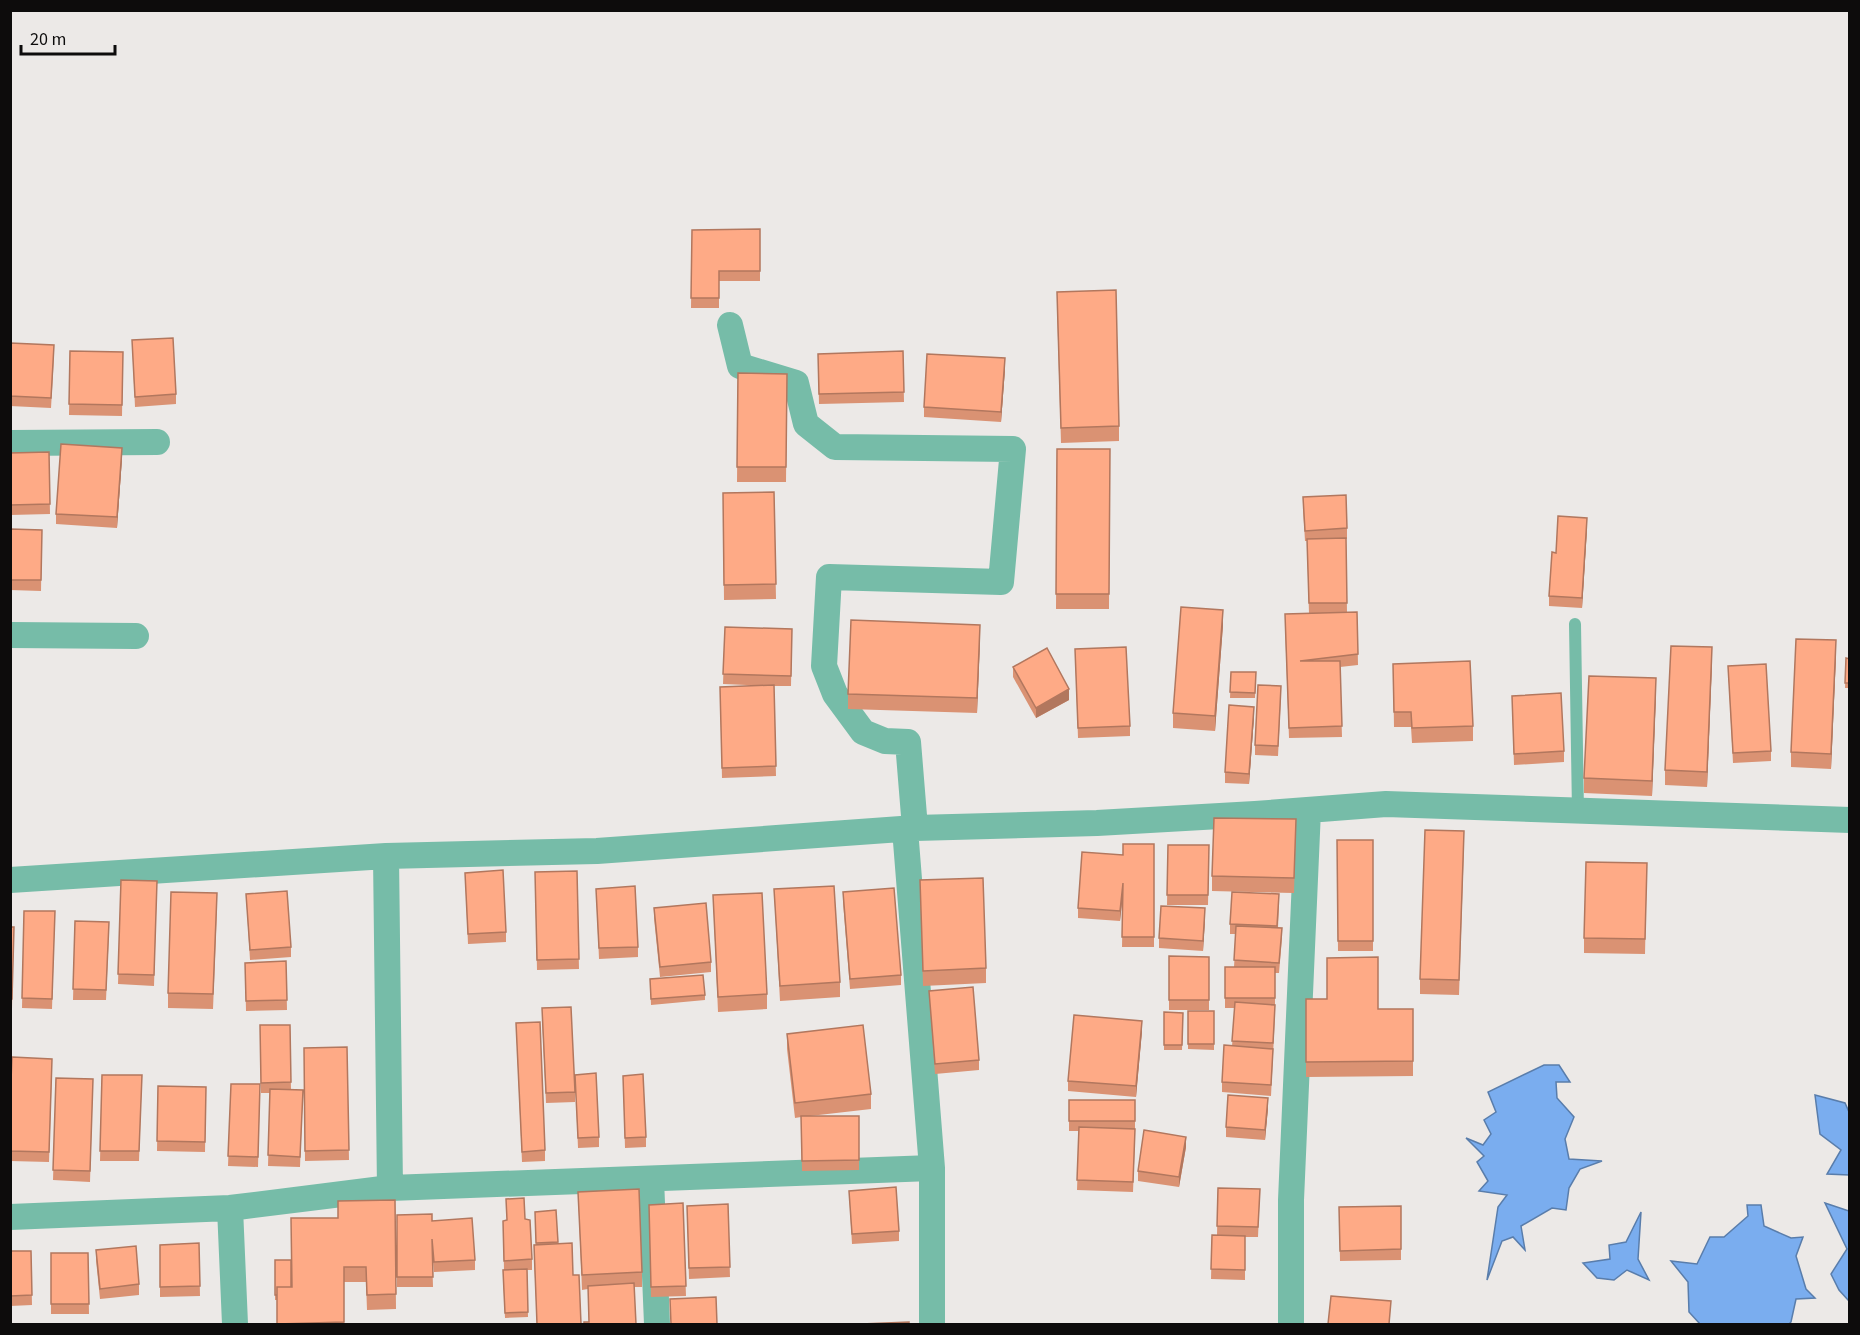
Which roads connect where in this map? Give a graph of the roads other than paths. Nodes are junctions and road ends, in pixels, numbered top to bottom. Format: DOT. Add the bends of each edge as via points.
graph roads {
  1 [pos="730,325"];
  2 [pos="156,442"];
  3 [pos="10,443"];
  4 [pos="1575,624"];
  5 [pos="10,635"];
  6 [pos="136,636"];
  7 [pos="1308,810"];
  8 [pos="1578,812"];
  9 [pos="1850,820"];
  10 [pos="910,828"];
  11 [pos="386,856"];
  12 [pos="10,880"];
  13 [pos="932,1168"];
  14 [pos="651,1179"];
  15 [pos="390,1188"];
  16 [pos="230,1208"];
  17 [pos="10,1217"];
  18 [pos="235,1324"];
  19 [pos="657,1324"];
  20 [pos="932,1324"];
  21 [pos="1291,1324"];
  1 -- 10 [label="street" via="740,366 796,383 806,424 835,447 1013,449 1001,582 829,578 824,666 835,694 863,732 885,741 908,742"];
  2 -- 3 [label="street"];
  4 -- 8 [label="lane"];
  5 -- 6 [label="street"];
  7 -- 8 [label="street" via="1386,804"];
  7 -- 10 [label="street" via="1097,823"];
  7 -- 21 [label="street" via="1291,1200"];
  8 -- 9 [label="street"];
  10 -- 11 [label="street" via="597,851"];
  10 -- 13 [label="street"];
  11 -- 12 [label="street"];
  11 -- 15 [label="street"];
  13 -- 14 [label="street"];
  13 -- 20 [label="street"];
  14 -- 15 [label="street"];
  14 -- 19 [label="street"];
  15 -- 16 [label="street"];
  16 -- 17 [label="street"];
  16 -- 18 [label="street"];
}
